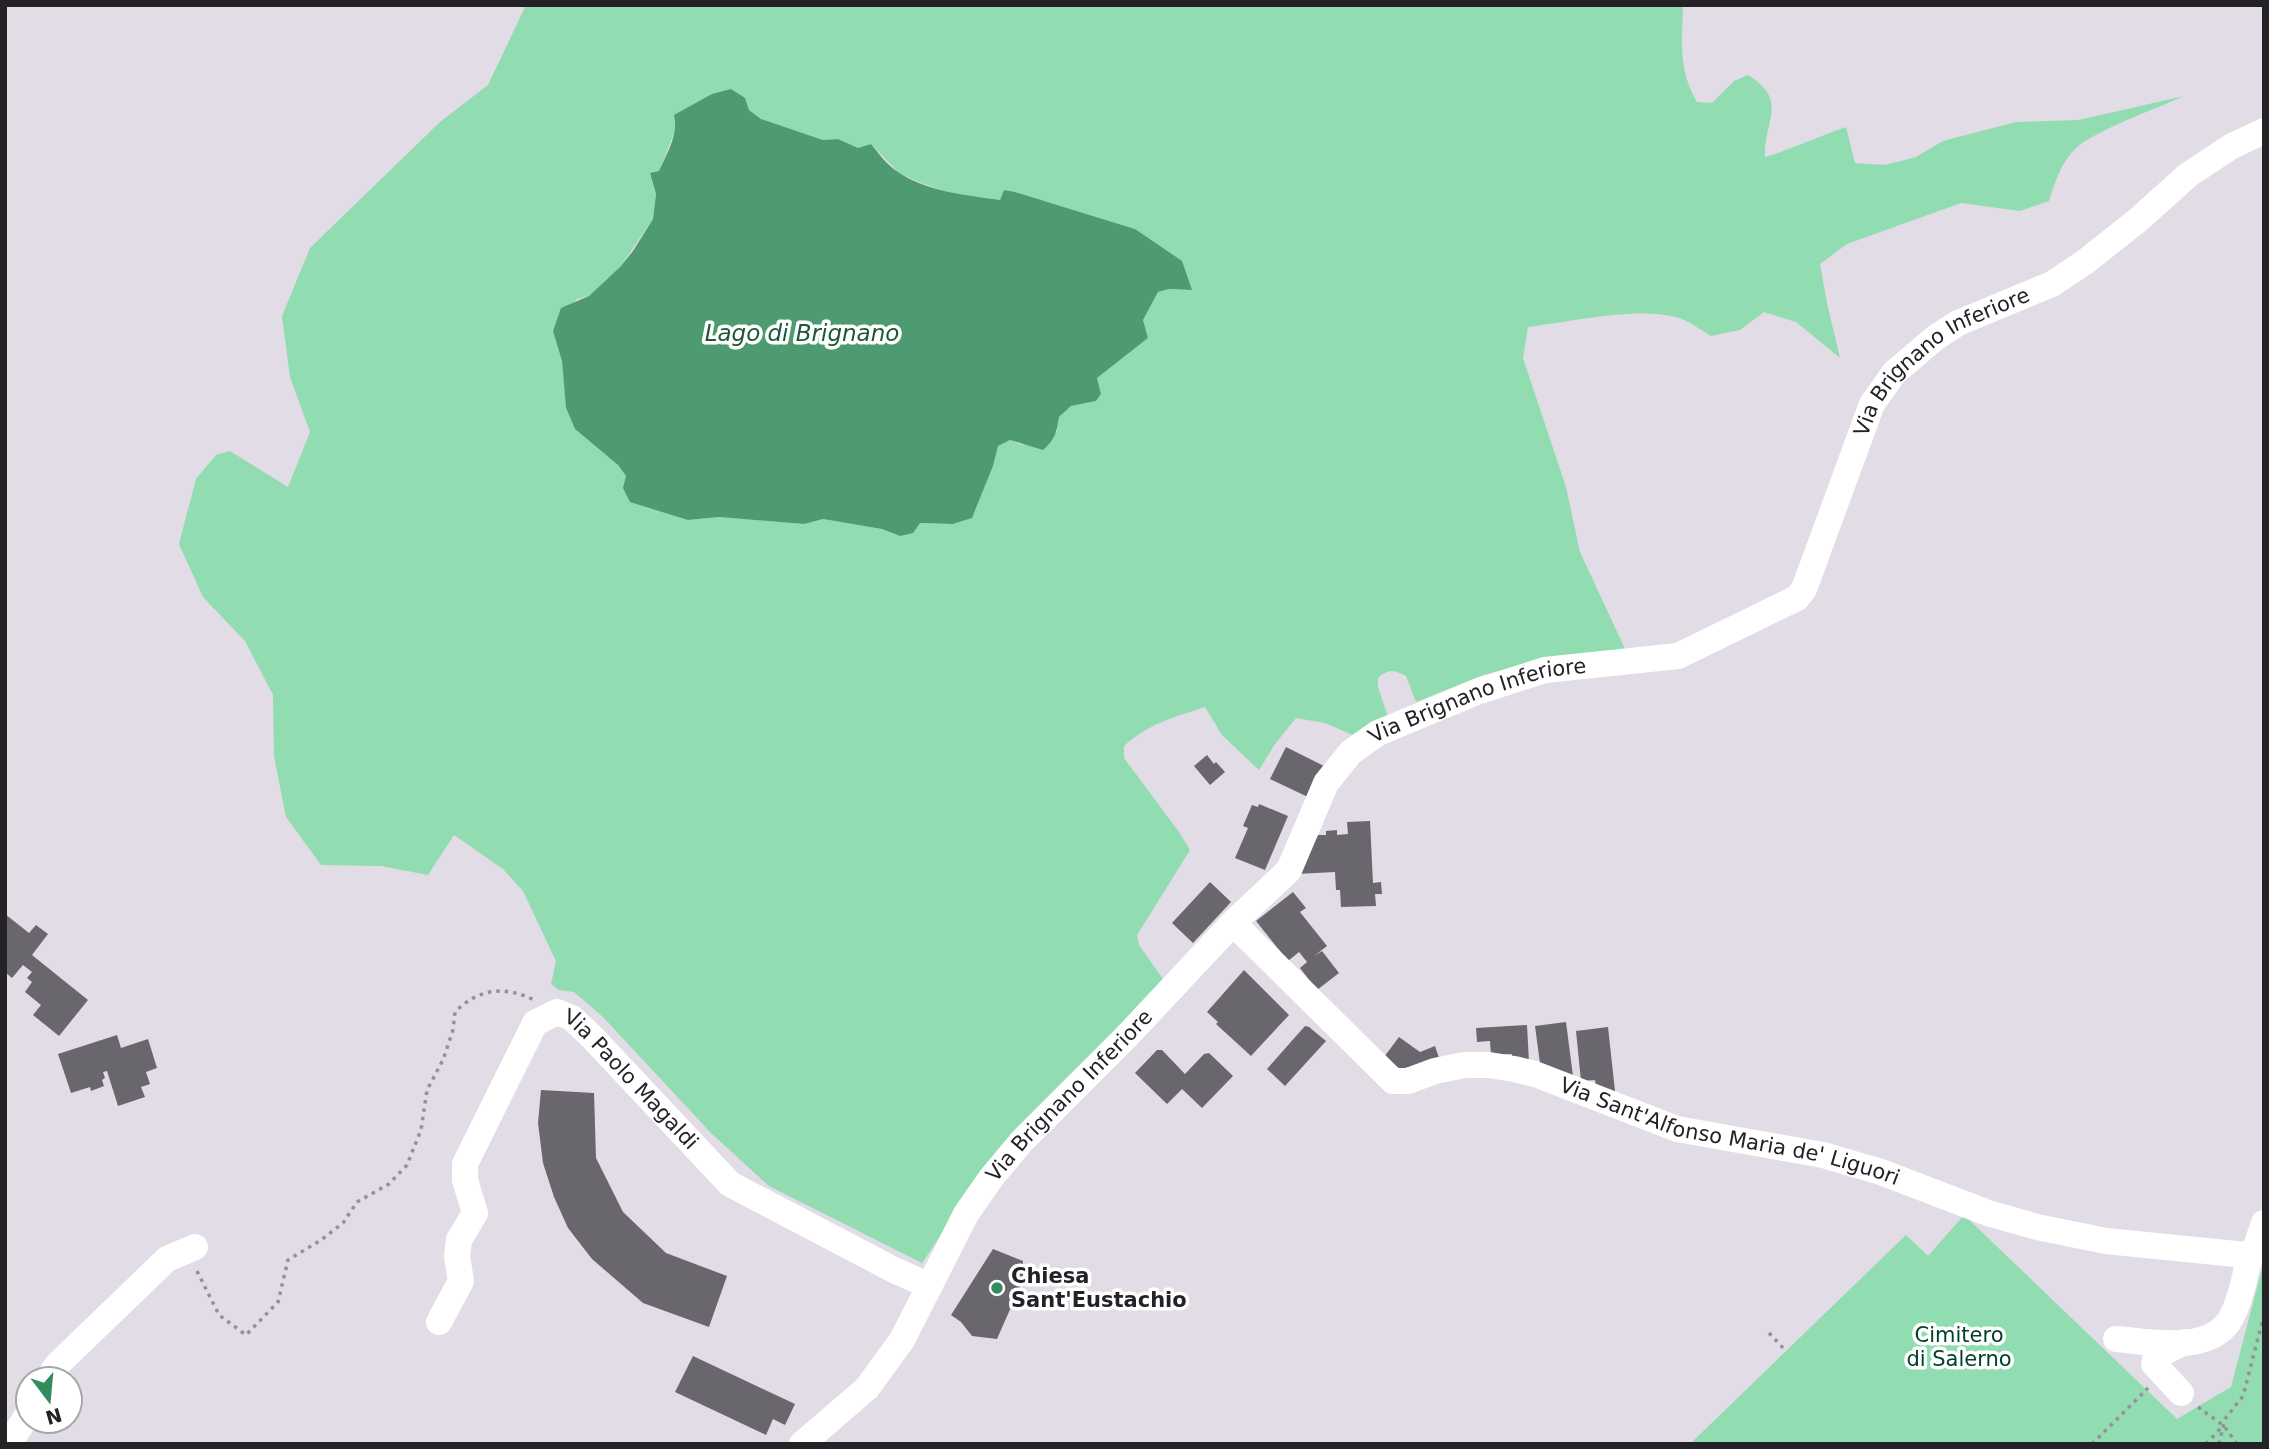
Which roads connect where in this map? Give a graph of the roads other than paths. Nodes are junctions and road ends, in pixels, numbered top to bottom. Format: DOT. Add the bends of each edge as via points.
graph roads {
  1 [pos="2264,131"];
  2 [pos="1233,923"];
  3 [pos="2264,1223"];
  4 [pos="195,1247"];
  5 [pos="2251,1253"];
  6 [pos="930,1286"];
  7 [pos="439,1322"];
  8 [pos="2116,1339"];
  9 [pos="2187,1342"];
  10 [pos="57,1365"];
  11 [pos="2172,1384"];
  12 [pos="802,1444"];
  1 -- 2 [label="street, Via Brignano Inferiore" via="2188,175 2138,220 2052,284 1958,323 1894,373 1872,404 1797,598 1678,656 1545,670 1378,733 1351,752 1326,783 1289,870"];
  2 -- 5 [label="street, Via Sant'Alfonso Maria de' Liguori" via="1393,1081 1464,1065 1514,1069 1677,1129 1823,1155 2037,1227 2140,1245 2240,1256"];
  2 -- 6 [label="street, Via Brignano Inferiore" via="1006,1160 966,1214"];
  3 -- 5 [label="street"];
  4 -- 10 [label="street" via="167,1259"];
  5 -- 9 [label="street" via="2225,1328 2213,1337"];
  6 -- 7 [label="street, Via Paolo Magaldi" via="730,1185 592,1037 572,1018 557,1012 536,1023 465,1164 475,1213 459,1240 461,1281"];
  6 -- 12 [label="street, Via Brignano Inferiore" via="902,1340 867,1388"];
  8 -- 9 [label="street"];
  9 -- 11 [label="street" via="2156,1356 2154,1363"];
}
